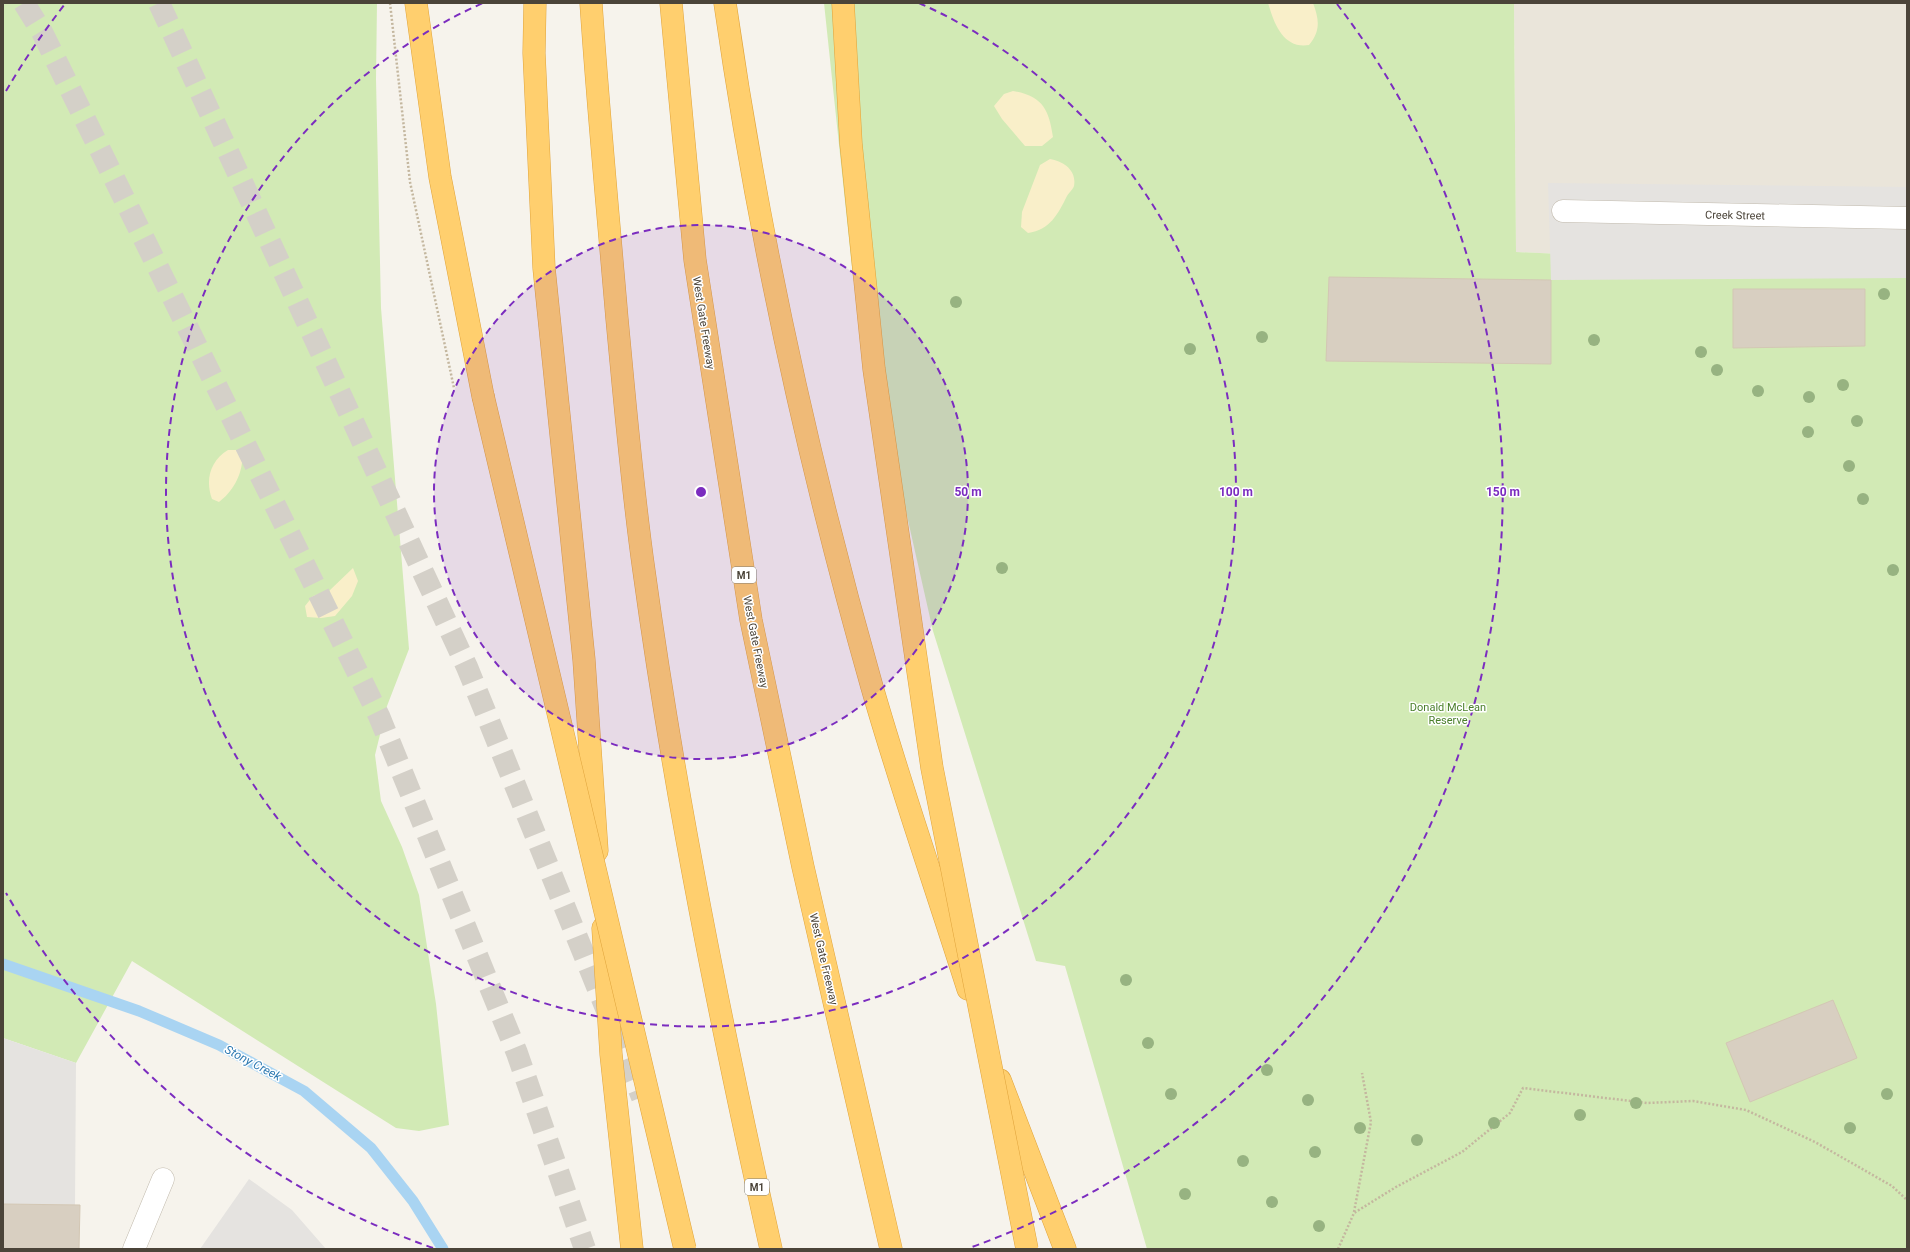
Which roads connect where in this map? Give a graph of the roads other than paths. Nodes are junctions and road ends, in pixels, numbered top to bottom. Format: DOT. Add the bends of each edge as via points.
graph roads {
  1 [pos="416,3"];
  2 [pos="535,3"];
  3 [pos="590,3"];
  4 [pos="671,3"];
  5 [pos="725,3"];
  6 [pos="843,3"];
  7 [pos="1563,211"];
  8 [pos="1907,218"];
  9 [pos="163,1179"];
  10 [pos="134,1249"];
  11 [pos="632,1249"];
  12 [pos="685,1249"];
  13 [pos="771,1249"];
  14 [pos="891,1249"];
  15 [pos="1027,1249"];
  16 [pos="1065,1249"];
  1 -- 12 [label="highway, bridge" via="440,177 482,396"];
  2 -- 11 [label="highway" via="534,53 544,268 584,660 612,1054"];
  3 -- 13 [label="highway, M1" via="628,434 644,571 684,824 743,1125"];
  4 -- 14 [label="highway, West Gate Freeway / M1" via="695,260 751,620 803,867"];
  5 -- 16 [label="highway" via="740,107 766,252 793,382 870,679 979,1024"];
  6 -- 15 [label="highway, bridge" via="851,144 874,369 932,768"];
  7 -- 8 [label="street, Creek Street"];
  9 -- 10 [label="street"];
}
